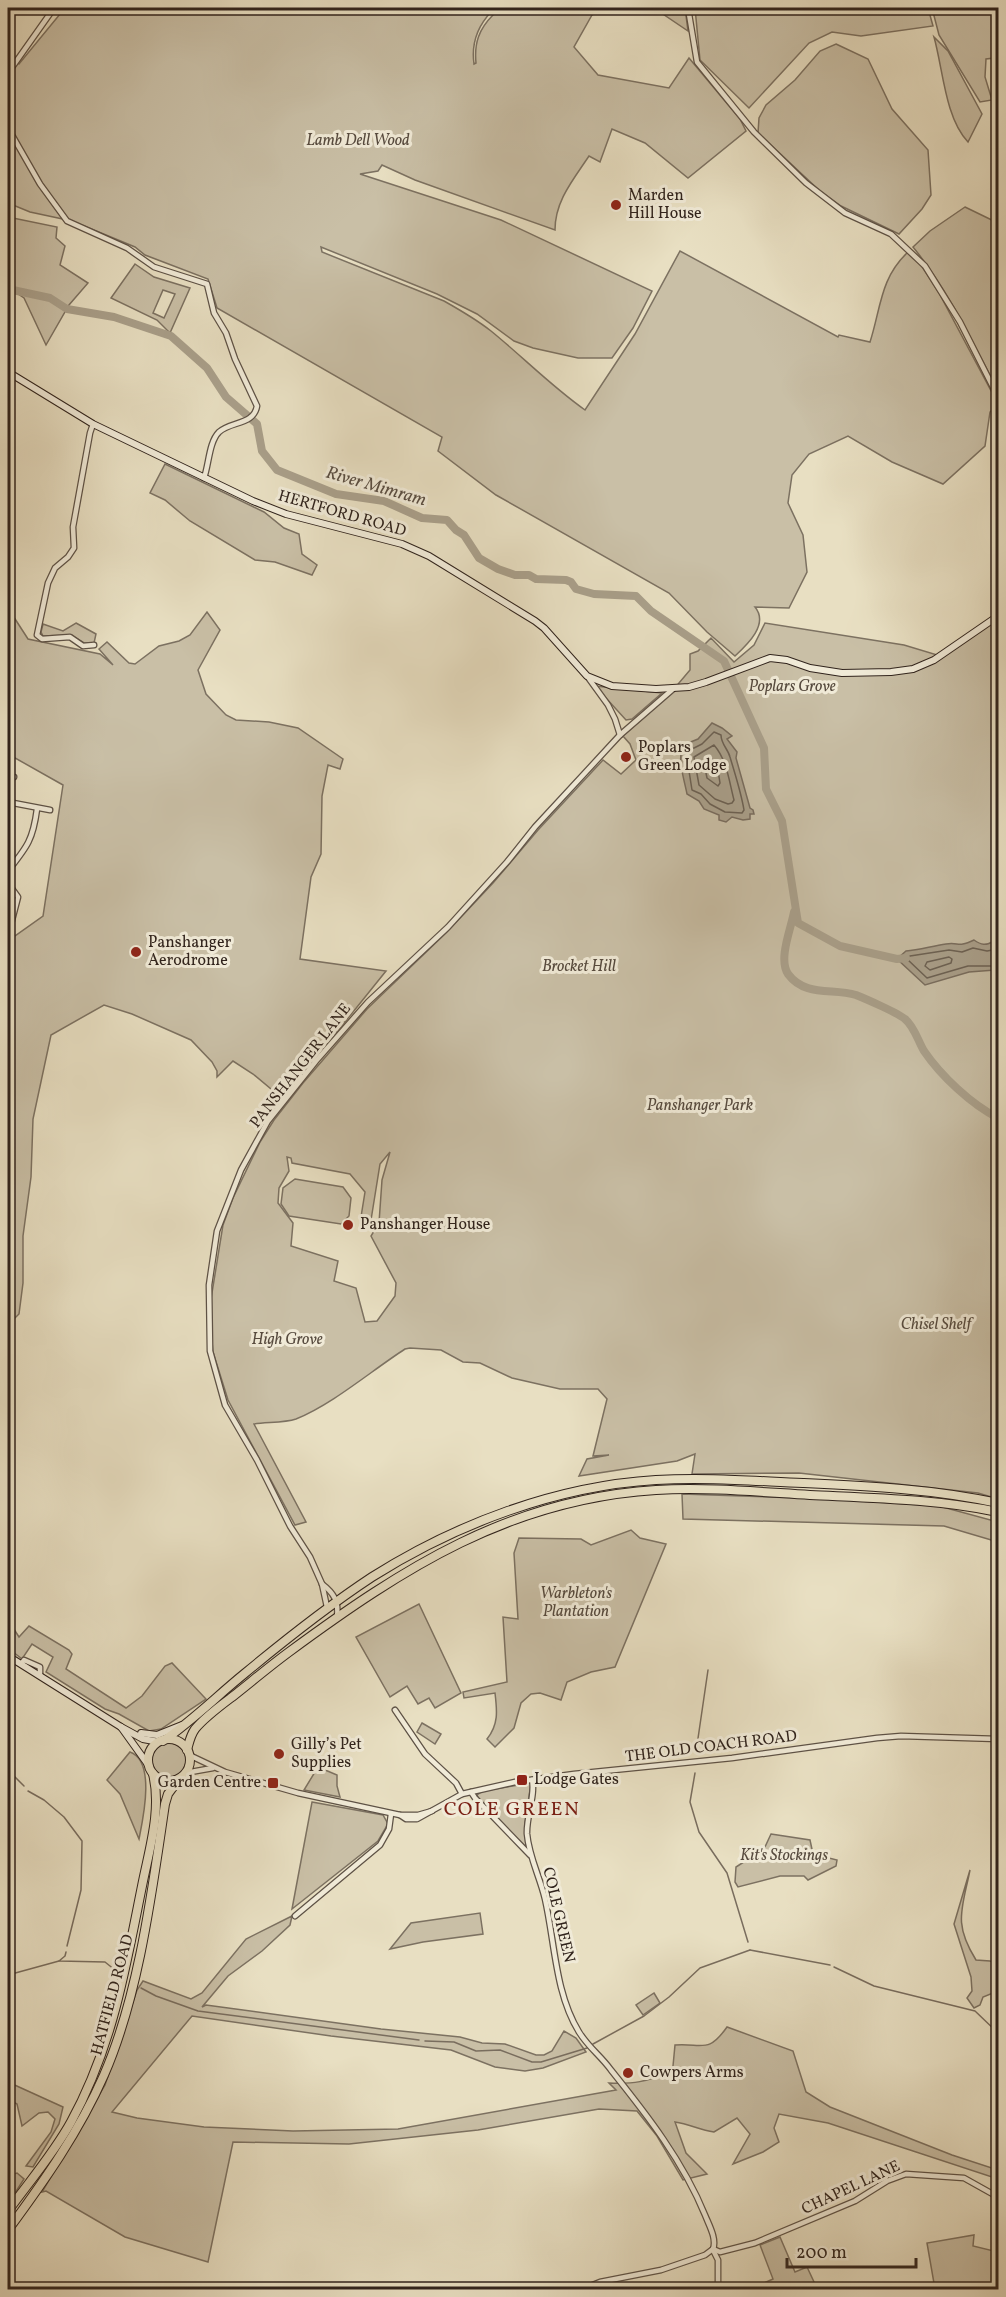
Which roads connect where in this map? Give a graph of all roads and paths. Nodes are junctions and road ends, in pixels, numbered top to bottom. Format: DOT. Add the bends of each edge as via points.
graph roads {
  1 [pos="54,8"];
  2 [pos="688,8"];
  3 [pos="8,72"];
  4 [pos="8,128"];
  5 [pos="8,372"];
  6 [pos="999,397"];
  7 [pos="93,424"];
  8 [pos="204,478"];
  9 [pos="999,616"];
  10 [pos="94,645"];
  11 [pos="587,676"];
  12 [pos="673,689"];
  13 [pos="620,735"];
  14 [pos="8,776"];
  15 [pos="14,777"];
  16 [pos="8,802"];
  17 [pos="37,808"];
  18 [pos="50,810"];
  19 [pos="8,871"];
  20 [pos="8,883"];
  21 [pos="11,924"];
  22 [pos="999,1503"];
  23 [pos="999,1512"];
  24 [pos="322,1584"];
  25 [pos="337,1602"];
  26 [pos="327,1609"];
  27 [pos="337,1617"];
  28 [pos="8,1656"];
  29 [pos="395,1710"];
  30 [pos="187,1724"];
  31 [pos="124,1728"];
  32 [pos="999,1740"];
  33 [pos="161,1741"];
  34 [pos="188,1753"];
  35 [pos="213,1768"];
  36 [pos="151,1770"];
  37 [pos="182,1776"];
  38 [pos="532,1780"];
  39 [pos="471,1792"];
  40 [pos="462,1794"];
  41 [pos="391,1814"];
  42 [pos="530,1856"];
  43 [pos="294,1916"];
  44 [pos="999,2197"];
  45 [pos="8,2211"];
  46 [pos="8,2230"];
  47 [pos="713,2249"];
  48 [pos="580,2289"];
  49 [pos="718,2289"];
  1 -- 3 [label="street"];
  2 -- 6 [label="street" via="697,62 764,143 806,183 844,213 891,234 925,266"];
  4 -- 8 [label="street" via="67,221 127,248 154,267 207,284 214,313 257,406 249,419 230,425 216,436"];
  5 -- 7 [label="main road, HERTFORD ROAD"];
  7 -- 8 [label="main road, HERTFORD ROAD"];
  7 -- 10 [label="street" via="73,527 74,548 55,568 48,583 37,635 42,639 70,638 83,646"];
  8 -- 11 [label="main road, HERTFORD ROAD" via="286,514 402,544 429,556 535,621"];
  9 -- 12 [label="main road" via="914,669 842,673 776,658"];
  11 -- 12 [label="main road" via="623,688"];
  11 -- 13 [label="street" via="608,705"];
  12 -- 13 [label="street, PANSHANGER LANE"];
  13 -- 24 [label="street, PANSHANGER LANE" via="448,927 368,1002 316,1061 268,1121 241,1170 217,1231 209,1285 210,1351 225,1406"];
  14 -- 15 [label="street"];
  16 -- 17 [label="street"];
  17 -- 18 [label="street"];
  17 -- 19 [label="street" via="28,847"];
  20 -- 21 [label="street" via="18,897"];
  22 -- 25 [label="highway" via="931,1491 833,1484 696,1479 594,1487 541,1500 440,1540"];
  23 -- 27 [label="highway" via="937,1501 753,1492 657,1490 596,1497 546,1508 491,1528 411,1568"];
  24 -- 25 [label="street, PANSHANGER LANE"];
  24 -- 26 [label="street, PANSHANGER LANE"];
  25 -- 26 [label="highway"];
  25 -- 27 [label="street"];
  26 -- 30 [label="highway"];
  27 -- 34 [label="highway" via="196,1728"];
  28 -- 31 [label="main road"];
  29 -- 40 [label="street" via="425,1754 456,1783"];
  30 -- 31 [label="main road" via="153,1736"];
  30 -- 33 [label="highway"];
  31 -- 33 [label="main road" via="143,1739"];
  31 -- 36 [label="main road"];
  32 -- 38 [label="street, THE OLD COACH ROAD" via="877,1738"];
  33 -- 34 [label="highway" via="174,1740"];
  33 -- 36 [label="highway" via="149,1755"];
  34 -- 35 [label="street"];
  34 -- 37 [label="highway" via="190,1761"];
  35 -- 37 [label="street"];
  35 -- 41 [label="street, THE OLD COACH ROAD"];
  36 -- 37 [label="highway" via="165,1781"];
  36 -- 45 [label="highway, HATFIELD ROAD" via="157,1792 153,1825 124,1980 106,2042 70,2124"];
  37 -- 46 [label="highway, HATFIELD ROAD" via="165,1804 139,1955 115,2046 78,2128"];
  38 -- 39 [label="street, THE OLD COACH ROAD"];
  38 -- 42 [label="street, COLE GREEN" via="527,1829"];
  39 -- 40 [label="street, THE OLD COACH ROAD"];
  39 -- 42 [label="street"];
  40 -- 41 [label="street, THE OLD COACH ROAD" via="418,1815"];
  41 -- 43 [label="street" via="389,1829 380,1845"];
  42 -- 47 [label="street, COLE GREEN" via="545,1899 569,2012 577,2030 614,2073 680,2164 709,2224"];
  44 -- 47 [label="street, CHAPEL LANE" via="964,2178 906,2174 855,2201 754,2243 720,2252"];
  47 -- 48 [label="street, CHAPEL LANE" via="661,2270"];
  47 -- 49 [label="street, COLE GREEN" via="718,2260"];
}
